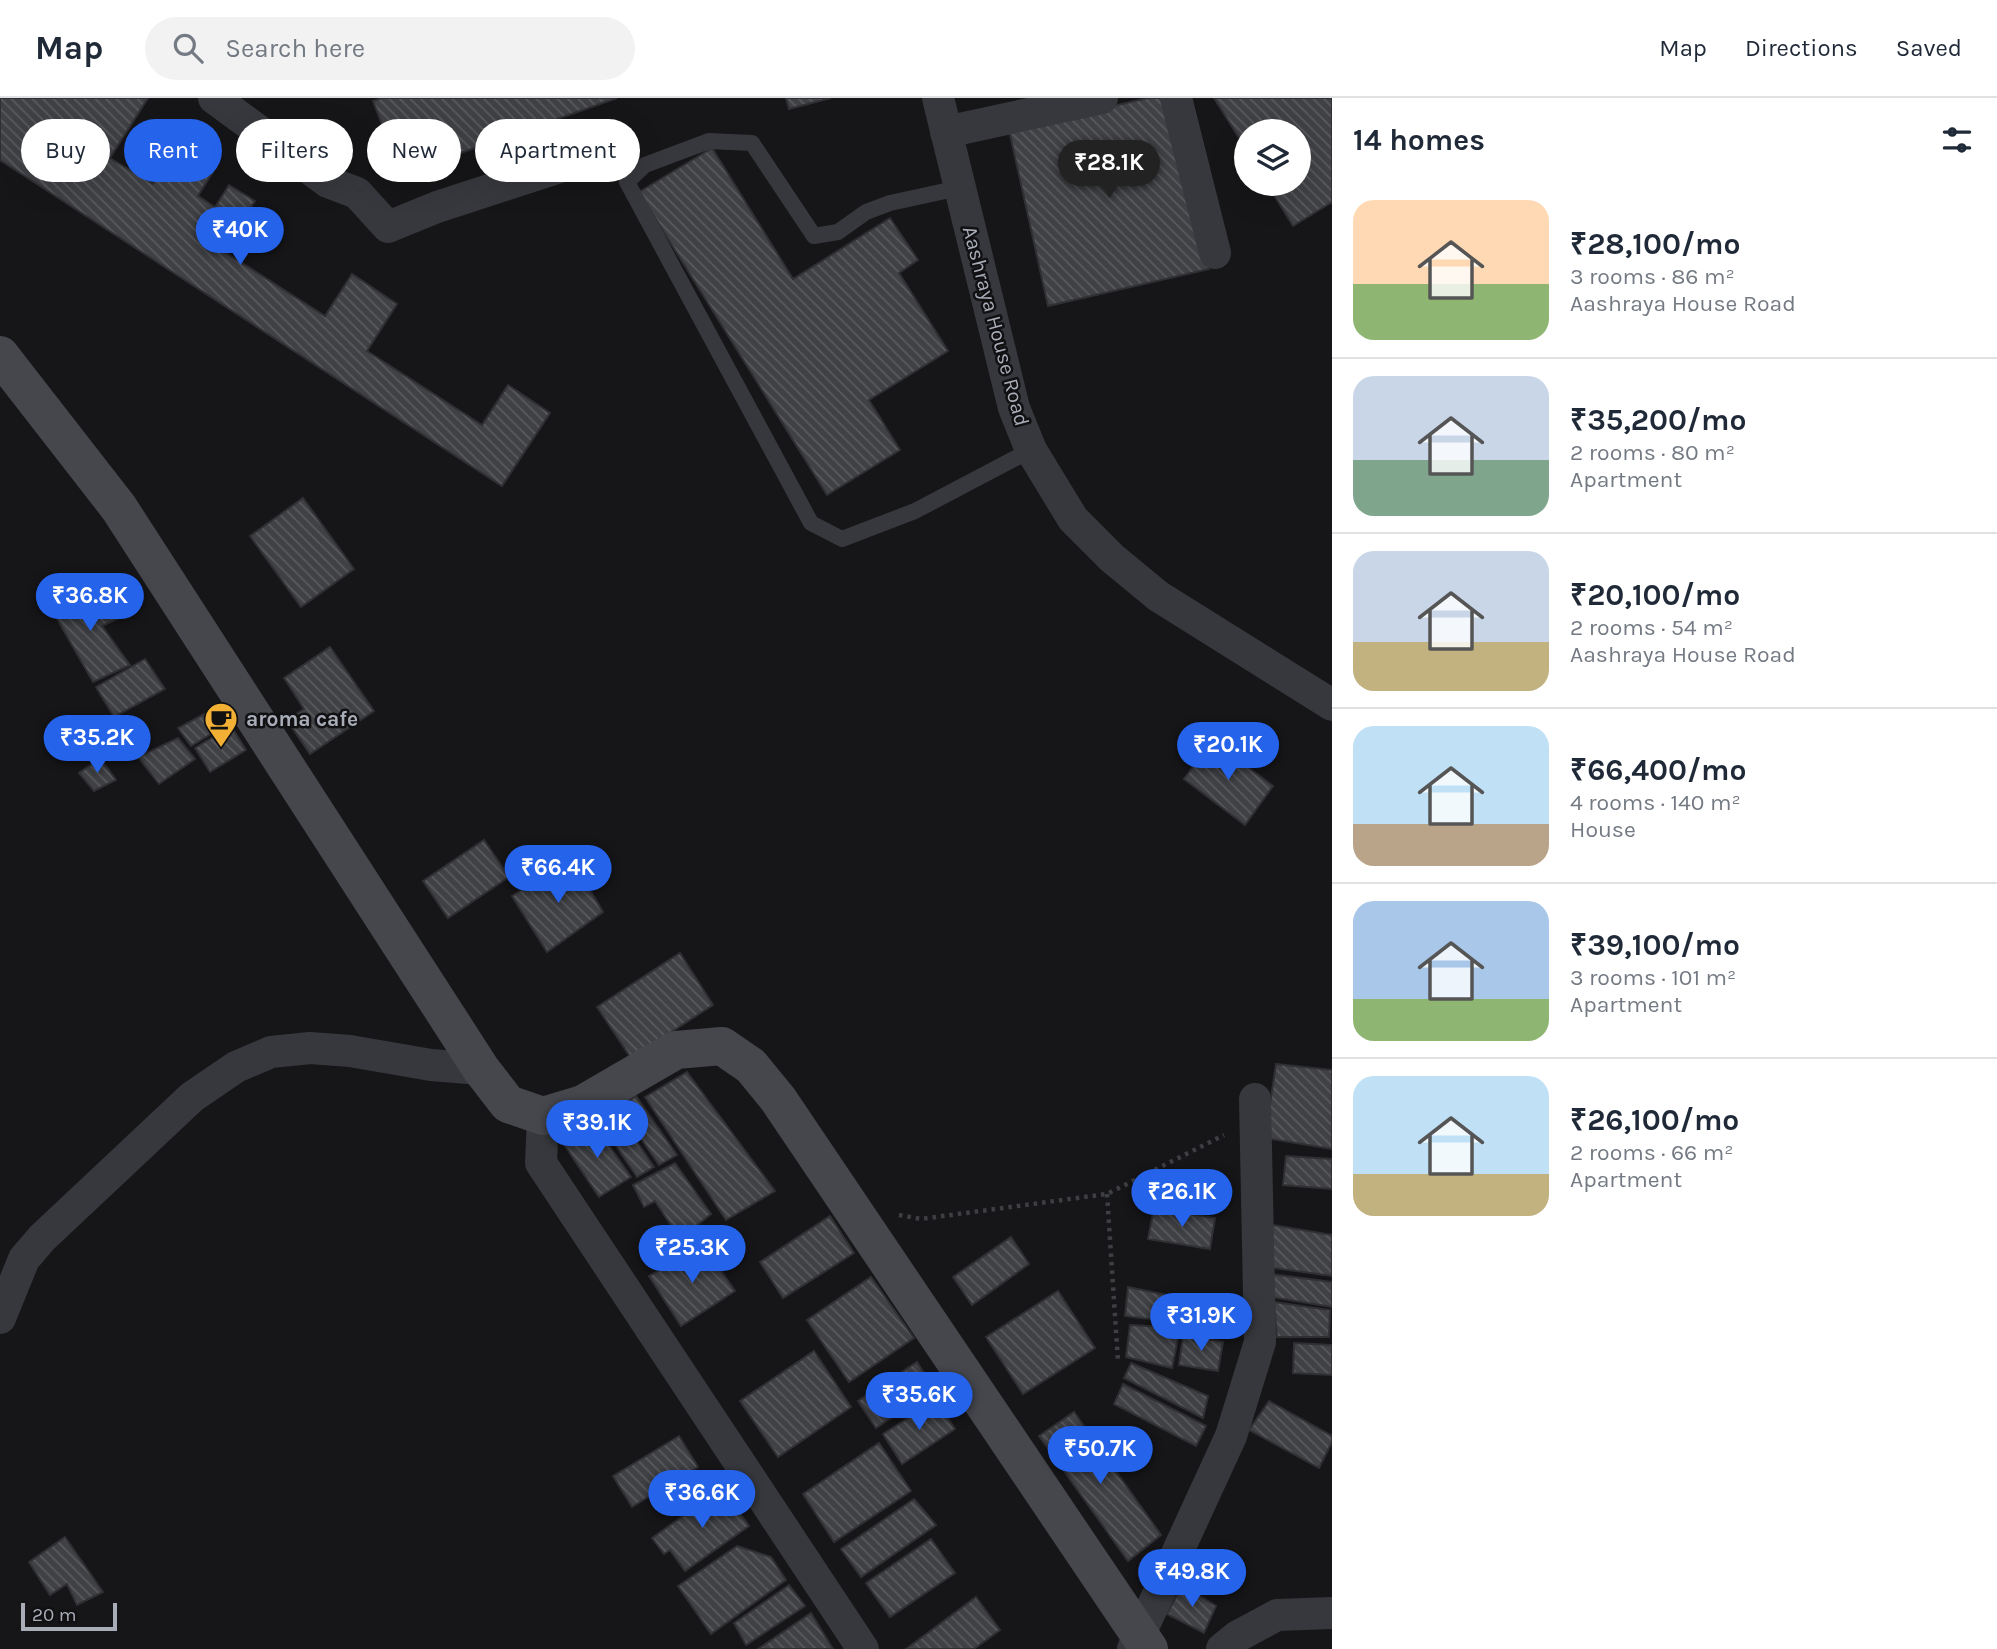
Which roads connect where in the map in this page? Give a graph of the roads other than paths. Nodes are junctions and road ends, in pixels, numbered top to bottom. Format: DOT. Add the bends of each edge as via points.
graph roads {
  1 [pos="214,98"];
  2 [pos="938,98"];
  3 [pos="1102,98"];
  4 [pos="1176,98"];
  5 [pos="946,132"];
  6 [pos="514,182"];
  7 [pos="959,188"];
  8 [pos="1215,253"];
  9 [pos="0,355"];
  10 [pos="1031,450"];
  11 [pos="1332,705"];
  12 [pos="481,1069"];
  13 [pos="1255,1109"];
  14 [pos="543,1116"];
  15 [pos="0,1318"];
  16 [pos="1332,1614"];
  17 [pos="1140,1644"];
  18 [pos="863,1649"];
  19 [pos="1222,1649"];
  1 -- 6 [label="street" via="328,182 357,193 388,227"];
  2 -- 5 [label="street, Aashraya House Road"];
  3 -- 5 [label="street"];
  4 -- 8 [label="street"];
  5 -- 7 [label="street, Aashraya House Road"];
  7 -- 10 [label="street, Aashraya House Road" via="1014,408"];
  7 -- 10 [label="lane" via="890,203 866,212 838,232 814,236 752,143 709,141 645,165 627,181 811,523 842,539 915,511"];
  9 -- 12 [label="street" via="119,509"];
  10 -- 11 [label="street, Aashraya House Road" via="1073,519 1112,558 1158,596"];
  12 -- 14 [label="street" via="508,1104"];
  12 -- 15 [label="street" via="310,1048 271,1052 236,1068 192,1097 42,1238 23,1259"];
  13 -- 17 [label="street" via="1260,1342 1231,1436"];
  14 -- 17 [label="street" via="583,1104 676,1050 722,1046 751,1066 778,1099"];
  14 -- 18 [label="street" via="541,1163"];
  16 -- 19 [label="street" via="1277,1615"];
}
